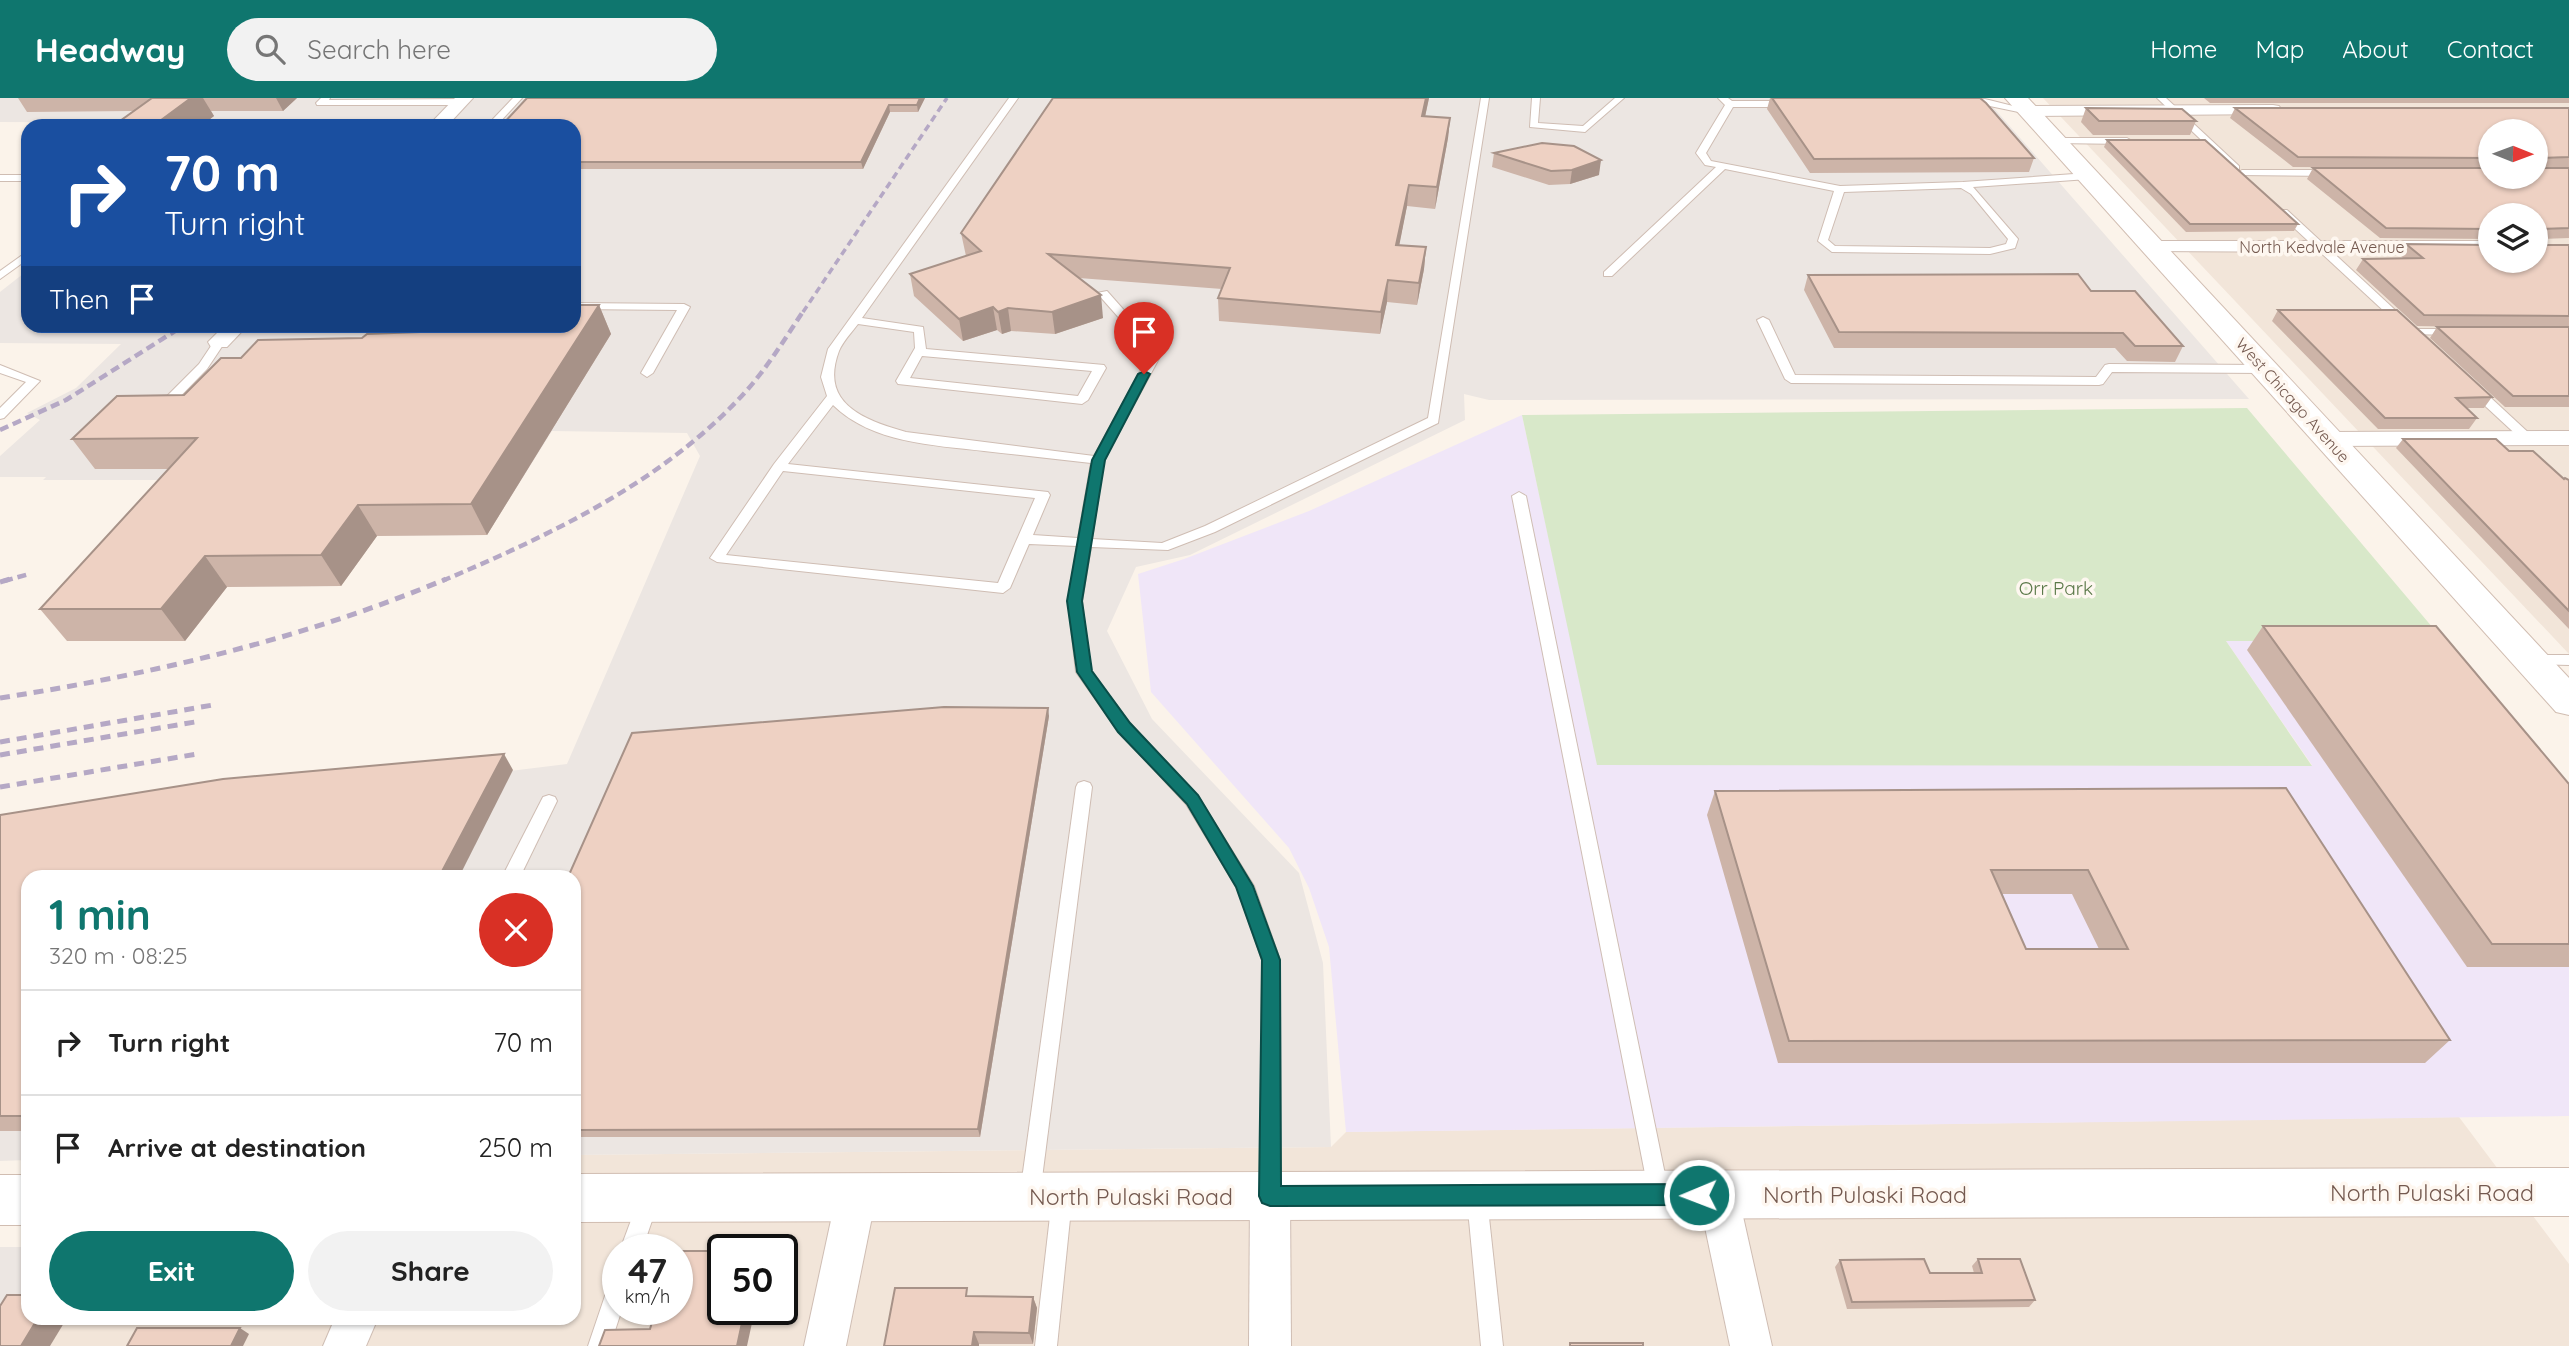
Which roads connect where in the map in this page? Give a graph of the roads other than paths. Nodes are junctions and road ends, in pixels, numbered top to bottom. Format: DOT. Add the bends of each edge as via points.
graph roads {
  1 [pos="326,98"];
  2 [pos="517,98"];
  3 [pos="1014,98"];
  4 [pos="1485,98"];
  5 [pos="1535,98"];
  6 [pos="1620,98"];
  7 [pos="2161,98"];
  8 [pos="463,100"];
  9 [pos="377,101"];
  10 [pos="1726,101"];
  11 [pos="1965,102"];
  12 [pos="1798,104"];
  13 [pos="2022,104"];
  14 [pos="2174,110"];
  15 [pos="2296,110"];
  16 [pos="444,119"];
  17 [pos="498,119"];
  18 [pos="2056,141"];
  19 [pos="2139,141"];
  20 [pos="2194,141"];
  21 [pos="2207,141"];
  22 [pos="1723,166"];
  23 [pos="2242,173"];
  24 [pos="2339,173"];
  25 [pos="2088,176"];
  26 [pos="0,177"];
  27 [pos="21,178"];
  28 [pos="2251,182"];
  29 [pos="1963,185"];
  30 [pos="1840,189"];
  31 [pos="2270,199"];
  32 [pos="2153,247"];
  33 [pos="2322,247"];
  34 [pos="2478,247"];
  35 [pos="21,260"];
  36 [pos="1608,274"];
  37 [pos="0,276"];
  38 [pos="1103,293"];
  39 [pos="581,306"];
  40 [pos="854,320"];
  41 [pos="1763,320"];
  42 [pos="2413,332"];
  43 [pos="2465,332"];
  44 [pos="229,333"];
  45 [pos="219,342"];
  46 [pos="2423,342"];
  47 [pos="918,352"];
  48 [pos="0,369"];
  49 [pos="2264,369"];
  50 [pos="646,373"];
  51 [pos="2464,380"];
  52 [pos="833,396"];
  53 [pos="156,414"];
  54 [pos="0,415"];
  55 [pos="2569,438"];
  56 [pos="2328,439"];
  57 [pos="2524,441"];
  58 [pos="1098,460"];
  59 [pos="779,467"];
  60 [pos="1519,496"];
  61 [pos="1024,538"];
  62 [pos="1084,544"];
  63 [pos="2530,660"];
  64 [pos="2569,660"];
  65 [pos="2569,702"];
  66 [pos="1084,787"];
  67 [pos="549,801"];
  68 [pos="514,870"];
  69 [pos="1718,1194"];
  70 [pos="1477,1195"];
  71 [pos="1660,1195"];
  72 [pos="1270,1196"];
  73 [pos="856,1197"];
  74 [pos="1046,1197"];
  75 [pos="581,1198"];
  76 [pos="648,1198"];
  77 [pos="2561,1198"];
  78 [pos="0,1200"];
  79 [pos="21,1200"];
  80 [pos="636,1234"];
  81 [pos="354,1325"];
  82 [pos="606,1325"];
  83 [pos="344,1346"];
  84 [pos="599,1346"];
  85 [pos="825,1346"];
  86 [pos="1046,1346"];
  87 [pos="1270,1346"];
  88 [pos="1492,1346"];
  89 [pos="1751,1346"];
  1 -- 9 [label="lane" via="320,103"];
  2 -- 17 [label="lane"];
  3 -- 40 [label="lane"];
  4 -- 62 [label="lane" via="1434,420 1210,529 1163,547"];
  5 -- 6 [label="lane" via="1533,125 1585,129"];
  7 -- 14 [label="lane"];
  8 -- 9 [label="lane"];
  8 -- 16 [label="street"];
  10 -- 12 [label="lane"];
  10 -- 22 [label="lane" via="1701,153 1708,163"];
  11 -- 13 [label="lane"];
  13 -- 14 [label="street"];
  13 -- 18 [label="main road, West Chicago Avenue"];
  14 -- 15 [label="street"];
  14 -- 21 [label="lane"];
  18 -- 19 [label="lane"];
  18 -- 25 [label="main road, West Chicago Avenue"];
  20 -- 21 [label="lane"];
  21 -- 23 [label="lane"];
  22 -- 30 [label="lane"];
  22 -- 36 [label="lane"];
  23 -- 24 [label="lane"];
  23 -- 28 [label="lane"];
  25 -- 29 [label="lane"];
  25 -- 32 [label="main road, West Chicago Avenue"];
  26 -- 27 [label="lane"];
  29 -- 30 [label="lane"];
  29 -- 30 [label="lane" via="1975,192 2013,239 2011,246 1990,251 1832,249 1823,241"];
  31 -- 33 [label="lane"];
  32 -- 33 [label="street, North Kedvale Avenue"];
  32 -- 49 [label="main road, West Chicago Avenue"];
  33 -- 34 [label="street, North Kedvale Avenue"];
  33 -- 42 [label="lane"];
  35 -- 37 [label="lane"];
  38 -- 58 [label="lane" via="1156,353"];
  39 -- 50 [label="lane" via="684,307"];
  40 -- 47 [label="lane" via="919,329"];
  40 -- 52 [label="lane" via="827,363 826,379"];
  41 -- 49 [label="lane" via="1791,379 2099,381 2109,368"];
  42 -- 43 [label="lane"];
  42 -- 46 [label="lane"];
  44 -- 45 [label="street"];
  45 -- 53 [label="lane" via="203,366"];
  47 -- 47 [label="lane" via="902,381 1082,400 1100,368"];
  48 -- 54 [label="lane" via="34,381"];
  49 -- 56 [label="main road, West Chicago Avenue"];
  51 -- 57 [label="lane"];
  52 -- 58 [label="lane" via="867,426 903,438"];
  52 -- 59 [label="lane"];
  55 -- 57 [label="street"];
  56 -- 57 [label="street"];
  56 -- 63 [label="main road, West Chicago Avenue"];
  58 -- 62 [label="lane"];
  59 -- 61 [label="lane" via="1043,495"];
  59 -- 61 [label="lane" via="717,558 1003,588"];
  60 -- 71 [label="lane"];
  61 -- 62 [label="lane"];
  62 -- 72 [label="lane" via="1075,601 1084,672 1124,727 1192,800 1245,886 1271,960"];
  63 -- 64 [label="lane"];
  63 -- 65 [label="main road, West Chicago Avenue"];
  66 -- 74 [label="lane"];
  67 -- 68 [label="lane"];
  69 -- 71 [label="main road, North Pulaski Road"];
  69 -- 77 [label="main road, North Pulaski Road"];
  69 -- 89 [label="street"];
  70 -- 71 [label="main road, North Pulaski Road"];
  70 -- 72 [label="main road, North Pulaski Road"];
  70 -- 88 [label="lane"];
  72 -- 74 [label="main road, North Pulaski Road"];
  72 -- 87 [label="street"];
  73 -- 74 [label="main road, North Pulaski Road"];
  73 -- 76 [label="main road, North Pulaski Road"];
  73 -- 85 [label="street"];
  74 -- 86 [label="lane"];
  75 -- 76 [label="main road, North Pulaski Road"];
  76 -- 80 [label="lane"];
  78 -- 79 [label="main road"];
  81 -- 83 [label="street"];
  82 -- 84 [label="lane"];
}
